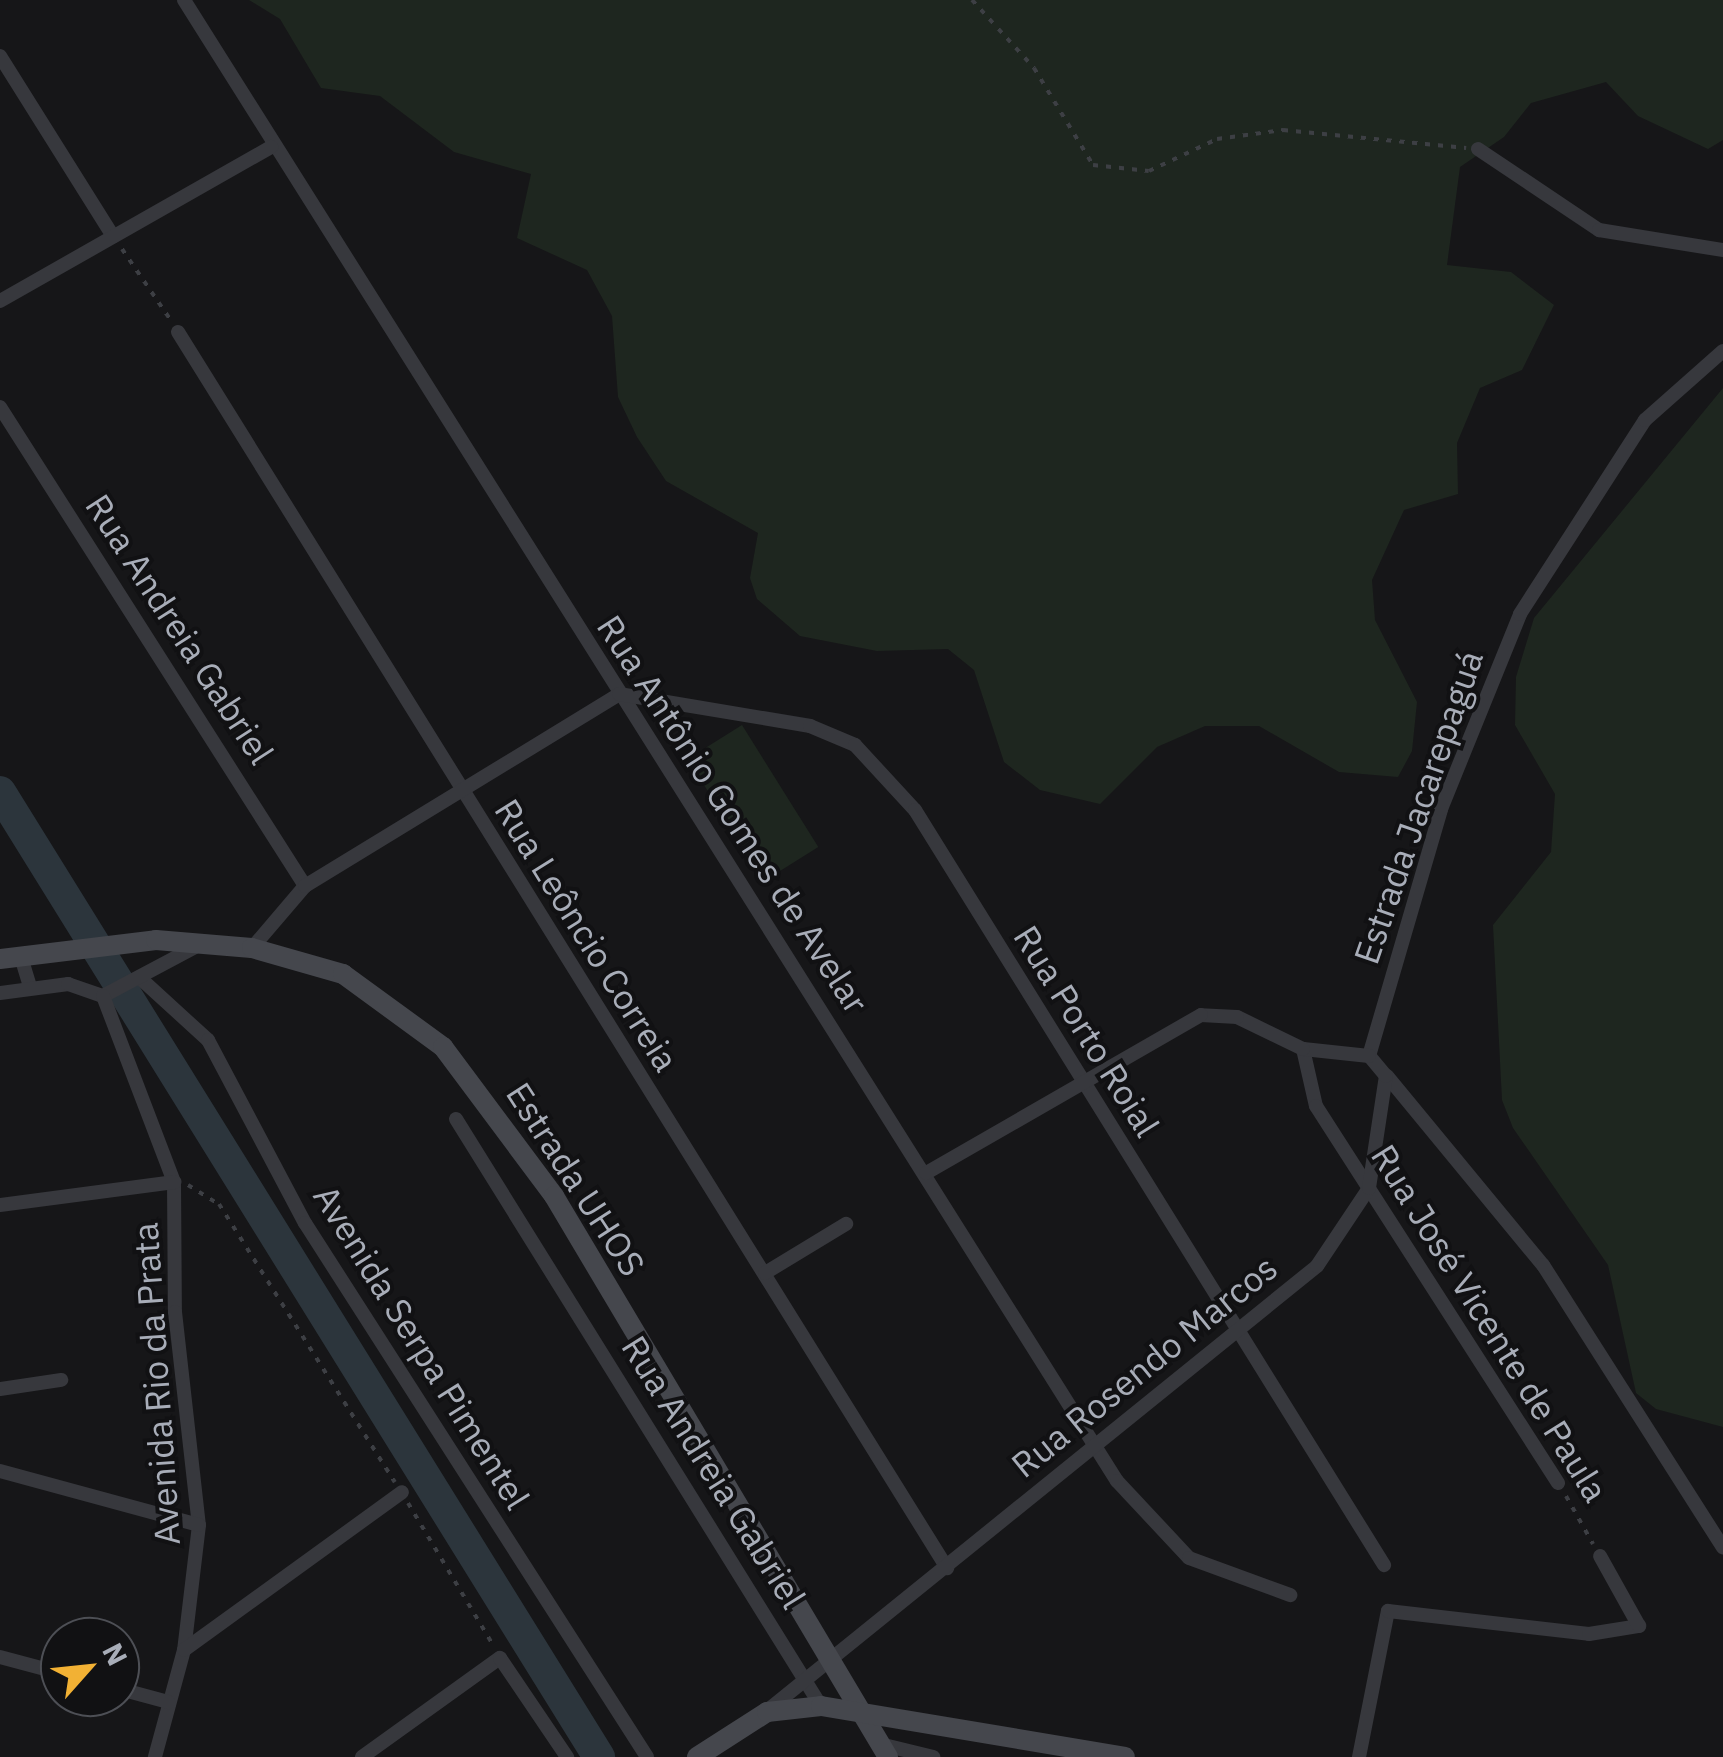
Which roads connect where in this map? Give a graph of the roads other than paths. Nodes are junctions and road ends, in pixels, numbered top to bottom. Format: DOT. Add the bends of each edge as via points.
graph roads {
  1 [pos="184,0"];
  2 [pos="0,56"];
  3 [pos="271,147"];
  4 [pos="1478,150"];
  5 [pos="114,236"];
  6 [pos="1723,250"];
  7 [pos="0,301"];
  8 [pos="178,332"];
  9 [pos="1723,351"];
  10 [pos="0,407"];
  11 [pos="619,694"];
  12 [pos="464,790"];
  13 [pos="305,886"];
  14 [pos="207,941"];
  15 [pos="252,948"];
  16 [pos="10,958"];
  17 [pos="139,979"];
  18 [pos="30,986"];
  19 [pos="0,993"];
  20 [pos="107,994"];
  21 [pos="1303,1049"];
  22 [pos="1369,1056"];
  23 [pos="1386,1076"];
  24 [pos="1080,1080"];
  25 [pos="456,1120"];
  26 [pos="926,1173"];
  27 [pos="174,1182"];
  28 [pos="1369,1188"];
  29 [pos="0,1205"];
  30 [pos="846,1224"];
  31 [pos="765,1273"];
  32 [pos="1239,1326"];
  33 [pos="62,1380"];
  34 [pos="0,1389"];
  35 [pos="1092,1442"];
  36 [pos="0,1470"];
  37 [pos="1558,1483"];
  38 [pos="402,1492"];
  39 [pos="199,1525"];
  40 [pos="1723,1548"];
  41 [pos="1600,1556"];
  42 [pos="1384,1565"];
  43 [pos="947,1568"];
  44 [pos="1290,1595"];
  45 [pos="184,1650"];
  46 [pos="0,1657"];
  47 [pos="828,1662"];
  48 [pos="40,1668"];
  49 [pos="807,1680"];
  50 [pos="140,1694"];
  51 [pos="168,1702"];
  52 [pos="821,1706"];
  53 [pos="767,1712"];
  54 [pos="857,1712"];
  55 [pos="884,1751"];
  56 [pos="155,1757"];
  57 [pos="362,1757"];
  58 [pos="567,1757"];
  59 [pos="647,1757"];
  60 [pos="696,1757"];
  61 [pos="933,1757"];
  62 [pos="1125,1757"];
  63 [pos="1359,1757"];
  1 -- 3 [label="street, Rua Antônio Gomes de Avelar"];
  2 -- 5 [label="street"];
  3 -- 5 [label="street"];
  3 -- 11 [label="street, Rua Antônio Gomes de Avelar"];
  4 -- 6 [label="street" via="1599,230"];
  5 -- 7 [label="street"];
  8 -- 12 [label="street, Rua Leôncio Correia"];
  9 -- 22 [label="street, Estrada Jacarepaguá" via="1645,420 1520,614 1441,809"];
  10 -- 13 [label="street, Rua Andreia Gabriel"];
  11 -- 12 [label="street"];
  11 -- 24 [label="street, Rua Porto Roial" via="810,726 854,745 915,810"];
  11 -- 26 [label="street, Rua Antônio Gomes de Avelar"];
  12 -- 13 [label="street"];
  12 -- 31 [label="street, Rua Leôncio Correia"];
  13 -- 15 [label="street"];
  14 -- 15 [label="street, Estrada UHOS"];
  14 -- 16 [label="street, Estrada UHOS"];
  14 -- 17 [label="street"];
  15 -- 47 [label="street, Estrada UHOS" via="343,974 389,1002 499,1110"];
  16 -- 18 [label="street"];
  17 -- 20 [label="street"];
  17 -- 59 [label="street, Avenida Serpa Pimentel" via="208,1040 305,1222"];
  18 -- 19 [label="street"];
  18 -- 20 [label="street"];
  20 -- 27 [label="street"];
  21 -- 22 [label="street"];
  21 -- 24 [label="street" via="1237,1017 1201,1015"];
  21 -- 28 [label="street, Rua José Vicente de Paula" via="1308,1091"];
  22 -- 23 [label="street"];
  23 -- 28 [label="street, Rua Rosendo Marcos"];
  23 -- 40 [label="street" via="1543,1265"];
  24 -- 26 [label="street"];
  24 -- 32 [label="street, Rua Porto Roial"];
  25 -- 49 [label="street, Rua Andreia Gabriel"];
  26 -- 35 [label="street, Rua Antônio Gomes de Avelar"];
  27 -- 29 [label="street"];
  27 -- 39 [label="street, Avenida Rio da Prata" via="176,1326"];
  28 -- 32 [label="street, Rua Rosendo Marcos" via="1316,1266"];
  28 -- 37 [label="street, Rua José Vicente de Paula"];
  30 -- 31 [label="street"];
  31 -- 43 [label="street, Rua Leôncio Correia"];
  32 -- 35 [label="street, Rua Rosendo Marcos"];
  32 -- 42 [label="street, Rua Porto Roial"];
  33 -- 34 [label="street"];
  35 -- 43 [label="street, Rua Rosendo Marcos"];
  35 -- 44 [label="street, Rua Antônio Gomes de Avelar" via="1137,1508 1189,1558"];
  36 -- 39 [label="street"];
  38 -- 45 [label="street"];
  39 -- 45 [label="street, Avenida Rio da Prata"];
  41 -- 63 [label="street, Rua José Vicente de Paula" via="1639,1626 1589,1634 1388,1611"];
  43 -- 47 [label="street, Rua Rosendo Marcos"];
  45 -- 51 [label="street, Avenida Rio da Prata"];
  46 -- 48 [label="street"];
  47 -- 49 [label="street, Rua Rosendo Marcos"];
  47 -- 54 [label="street, Estrada UHOS"];
  49 -- 52 [label="street, Rua Andreia Gabriel"];
  49 -- 53 [label="street, Rua Rosendo Marcos"];
  50 -- 51 [label="street"];
  51 -- 56 [label="street, Avenida Rio da Prata"];
  52 -- 53 [label="street"];
  52 -- 54 [label="street"];
  53 -- 60 [label="street"];
  54 -- 55 [label="street, Estrada UHOS"];
  54 -- 62 [label="street"];
  55 -- 61 [label="street"];
  57 -- 58 [label="street" via="500,1658"];
}
